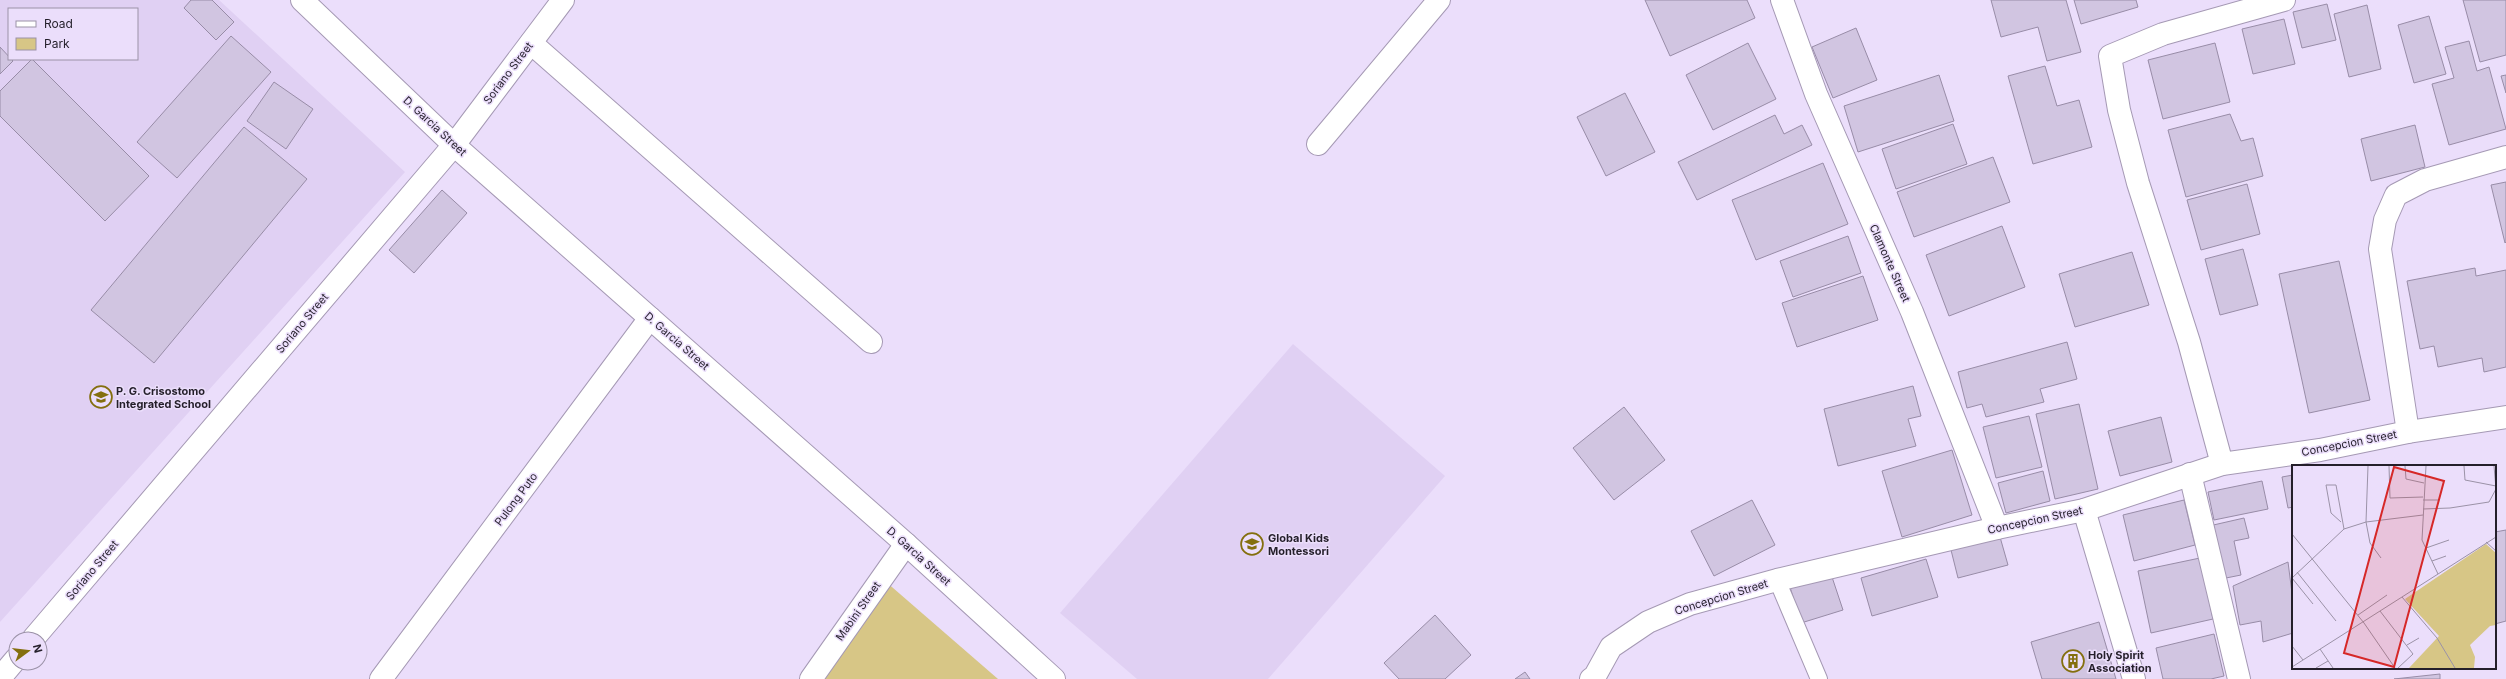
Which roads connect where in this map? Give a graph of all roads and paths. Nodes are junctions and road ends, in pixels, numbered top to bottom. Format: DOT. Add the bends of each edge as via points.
graph roads {
  1 [pos="302,0"];
  2 [pos="563,0"];
  3 [pos="1439,0"];
  4 [pos="1782,0"];
  5 [pos="2284,0"];
  6 [pos="531,43"];
  7 [pos="1318,144"];
  8 [pos="454,145"];
  9 [pos="2506,157"];
  10 [pos="650,318"];
  11 [pos="871,342"];
  12 [pos="2506,417"];
  13 [pos="2408,432"];
  14 [pos="2222,464"];
  15 [pos="2190,474"];
  16 [pos="2084,510"];
  17 [pos="1997,528"];
  18 [pos="906,544"];
  19 [pos="1777,580"];
  20 [pos="40,631"];
  21 [pos="8,668"];
  22 [pos="0,678"];
  23 [pos="1595,678"];
  24 [pos="381,679"];
  25 [pos="811,679"];
  26 [pos="1054,679"];
  27 [pos="1819,679"];
  28 [pos="2134,679"];
  29 [pos="2239,679"];
  1 -- 8 [label="street, D. Garcia Street"];
  2 -- 6 [label="street, Soriano Street"];
  3 -- 7 [label="street"];
  4 -- 17 [label="street, Clamonte Street" via="1816,94 1912,312"];
  5 -- 14 [label="street" via="2163,34 2110,56 2119,110 2138,183 2189,342"];
  6 -- 8 [label="street, Soriano Street"];
  6 -- 11 [label="street"];
  8 -- 10 [label="street, D. Garcia Street"];
  8 -- 20 [label="street, Soriano Street"];
  9 -- 13 [label="street" via="2425,180 2396,195 2386,220 2380,249"];
  10 -- 18 [label="street, D. Garcia Street"];
  10 -- 24 [label="street, Pulong Puto"];
  12 -- 13 [label="street, Concepcion Street"];
  13 -- 14 [label="street, Concepcion Street" via="2320,450"];
  14 -- 15 [label="street, Concepcion Street"];
  15 -- 16 [label="street, Concepcion Street"];
  15 -- 29 [label="street"];
  16 -- 17 [label="street, Concepcion Street"];
  16 -- 28 [label="street"];
  17 -- 19 [label="street, Concepcion Street"];
  18 -- 25 [label="street, Mabini Street"];
  18 -- 26 [label="street, D. Garcia Street"];
  19 -- 23 [label="street, Concepcion Street" via="1690,604 1648,622 1611,647"];
  19 -- 27 [label="lane"];
  21 -- 22 [label="street"];
}
